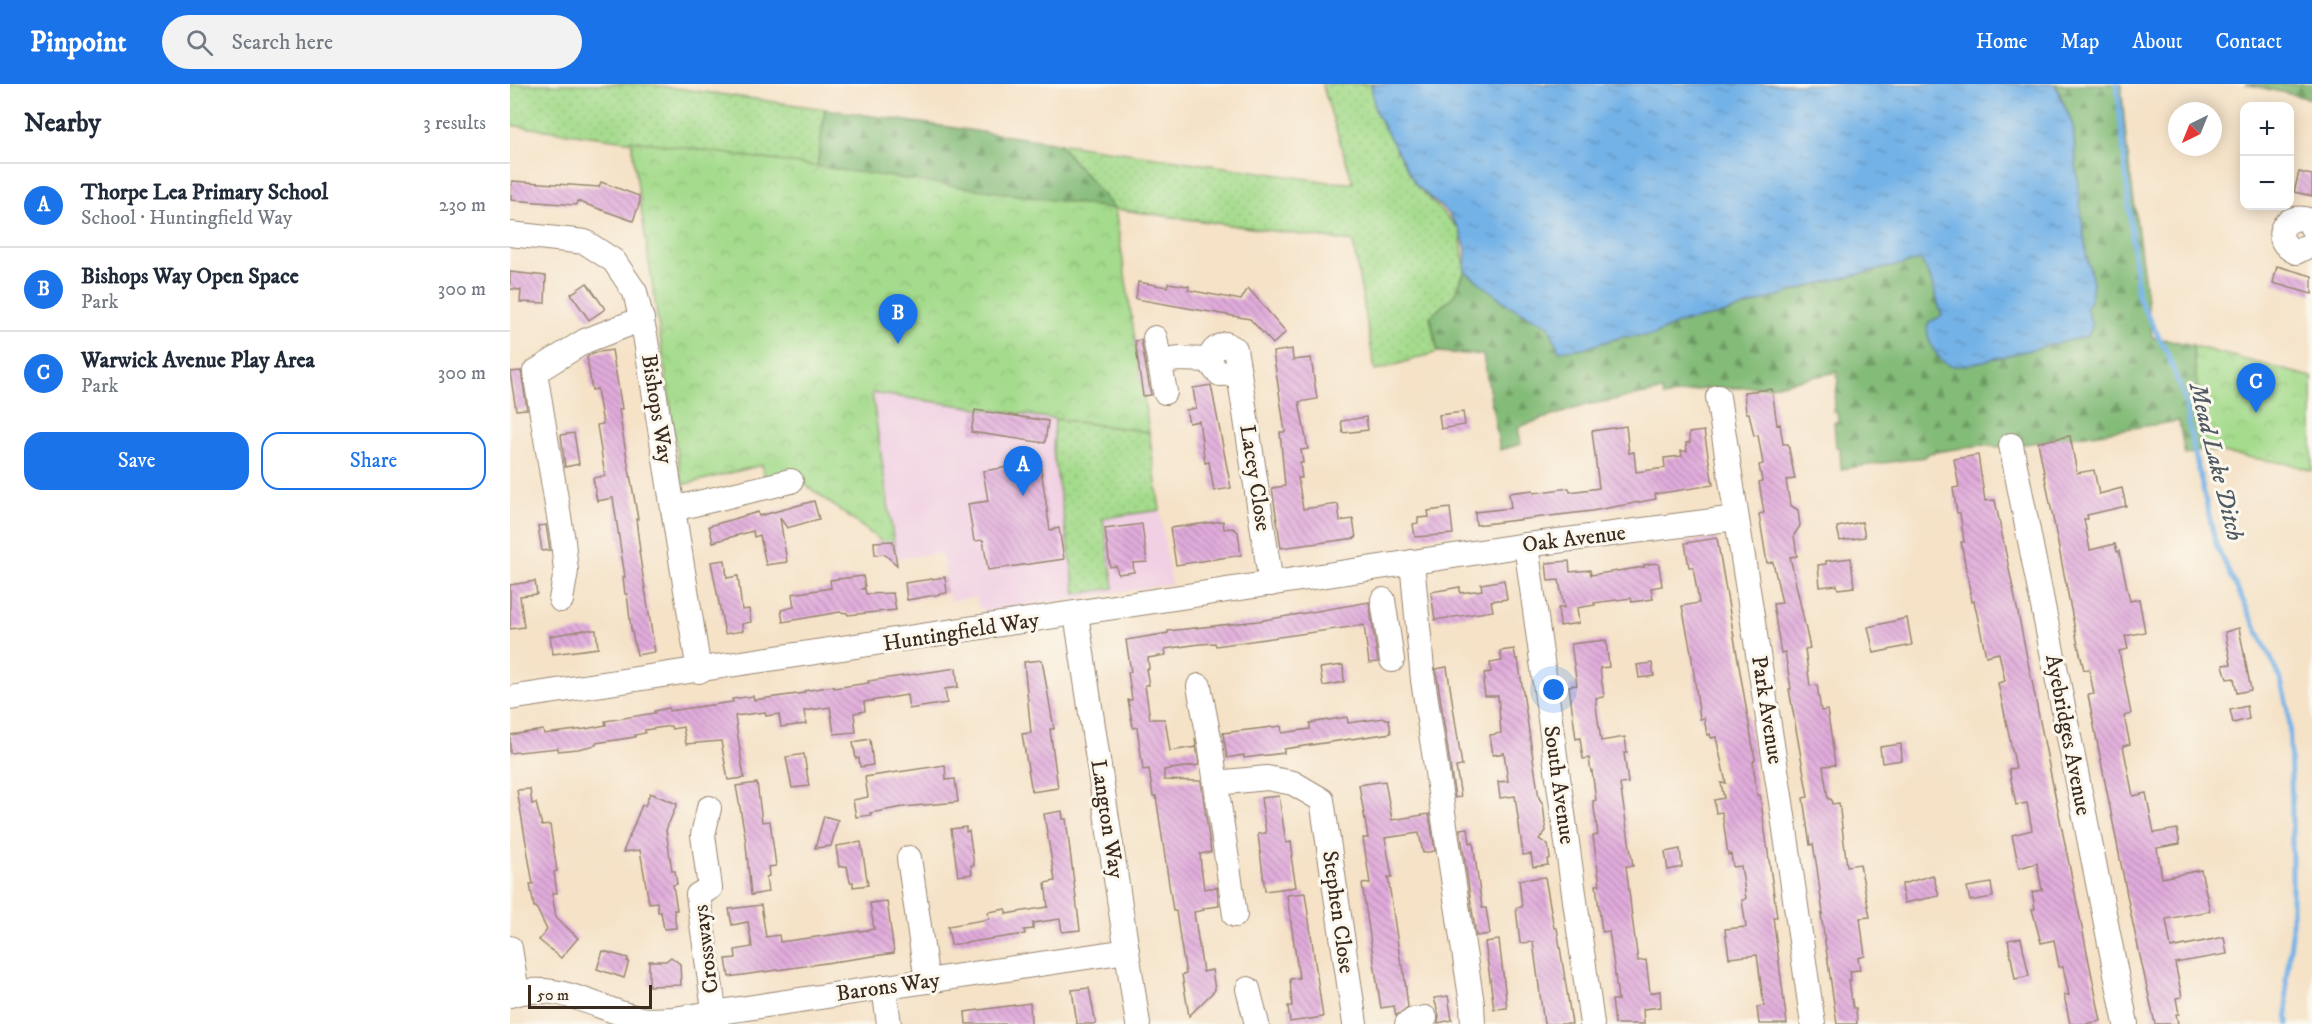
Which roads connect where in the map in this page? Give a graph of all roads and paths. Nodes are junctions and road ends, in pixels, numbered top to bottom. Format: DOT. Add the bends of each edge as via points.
graph roads {
  1 [pos="2312,228"];
  2 [pos="510,234"];
  3 [pos="2312,244"];
  4 [pos="642,319"];
  5 [pos="1155,338"];
  6 [pos="1160,362"];
  7 [pos="1165,392"];
  8 [pos="1718,397"];
  9 [pos="2011,445"];
  10 [pos="791,481"];
  11 [pos="673,509"];
  12 [pos="1736,518"];
  13 [pos="1526,545"];
  14 [pos="1412,562"];
  15 [pos="1271,584"];
  16 [pos="561,600"];
  17 [pos="1383,600"];
  18 [pos="1076,614"];
  19 [pos="1417,624"];
  20 [pos="1388,629"];
  21 [pos="1392,660"];
  22 [pos="699,671"];
  23 [pos="1199,686"];
  24 [pos="510,699"];
  25 [pos="1216,783"];
  26 [pos="709,808"];
  27 [pos="909,858"];
  28 [pos="1235,915"];
  29 [pos="510,948"];
  30 [pos="1127,951"];
  31 [pos="927,981"];
  32 [pos="884,987"];
  33 [pos="1248,989"];
  34 [pos="513,994"];
  35 [pos="715,1018"];
  36 [pos="889,1024"];
  37 [pos="1138,1024"];
  38 [pos="1257,1024"];
  39 [pos="1355,1024"];
  40 [pos="1473,1024"];
  41 [pos="1592,1024"];
  42 [pos="1813,1024"];
  43 [pos="2126,1024"];
  1 -- 3 [label="street" via="2308,220 2292,220 2286,223 2281,236 2283,243 2296,252"];
  2 -- 4 [label="street, Bishops Way" via="585,242 614,261 635,292"];
  4 -- 11 [label="street, Bishops Way"];
  4 -- 16 [label="street" via="585,341 536,372 563,541 566,571"];
  5 -- 6 [label="street"];
  6 -- 7 [label="street"];
  6 -- 15 [label="street, Lacey Close" via="1210,360 1218,346 1226,344 1235,349"];
  8 -- 12 [label="street, Park Avenue"];
  9 -- 43 [label="street, Ayebridges Avenue"];
  10 -- 11 [label="street"];
  11 -- 22 [label="street, Bishops Way"];
  12 -- 13 [label="street, Oak Avenue"];
  12 -- 42 [label="street, Park Avenue"];
  13 -- 14 [label="street, Oak Avenue"];
  13 -- 41 [label="street, South Avenue"];
  14 -- 15 [label="street, Huntingfield Way"];
  14 -- 19 [label="street"];
  15 -- 18 [label="street, Huntingfield Way"];
  17 -- 20 [label="street"];
  18 -- 22 [label="street, Huntingfield Way"];
  18 -- 30 [label="street, Langton Way"];
  19 -- 20 [label="street"];
  19 -- 40 [label="street"];
  20 -- 21 [label="street"];
  22 -- 24 [label="street, Huntingfield Way"];
  23 -- 25 [label="street"];
  25 -- 28 [label="street"];
  25 -- 39 [label="street, Stephen Close" via="1268,778 1293,783 1322,800"];
  26 -- 35 [label="street, Crossways" via="703,835 710,888 698,895"];
  27 -- 31 [label="street"];
  29 -- 34 [label="street"];
  30 -- 31 [label="street, Barons Way"];
  30 -- 37 [label="street, Langton Way"];
  31 -- 32 [label="street, Barons Way"];
  32 -- 35 [label="street, Barons Way"];
  32 -- 36 [label="street"];
  33 -- 38 [label="street"];
  34 -- 35 [label="street, Barons Way" via="543,991 577,996 643,1019"];
}
